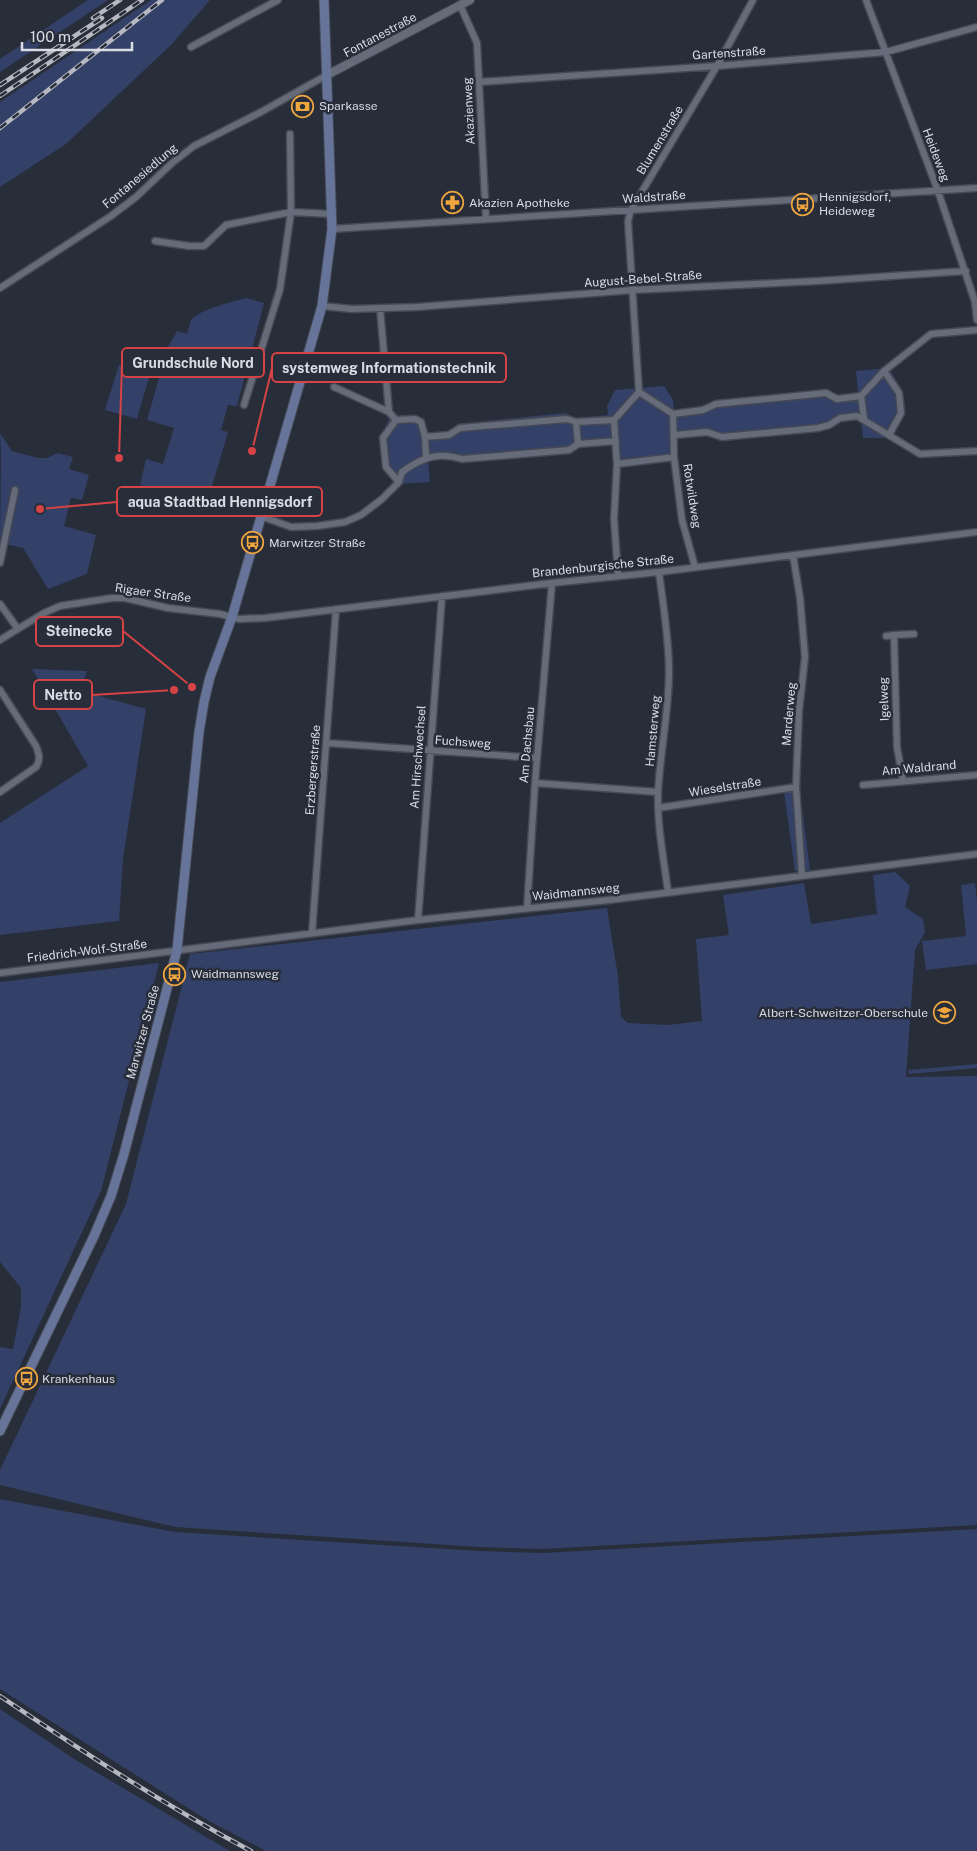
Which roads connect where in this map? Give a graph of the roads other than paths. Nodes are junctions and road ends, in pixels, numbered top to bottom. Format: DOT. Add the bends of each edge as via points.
graph roads {
  1 [pos="278,0"];
  2 [pos="324,0"];
  3 [pos="470,0"];
  4 [pos="753,0"];
  5 [pos="866,0"];
  6 [pos="460,6"];
  7 [pos="977,27"];
  8 [pos="191,47"];
  9 [pos="886,52"];
  10 [pos="717,66"];
  11 [pos="327,75"];
  12 [pos="479,82"];
  13 [pos="290,134"];
  14 [pos="977,188"];
  15 [pos="938,191"];
  16 [pos="631,210"];
  17 [pos="291,212"];
  18 [pos="331,214"];
  19 [pos="486,219"];
  20 [pos="332,229"];
  21 [pos="155,241"];
  22 [pos="966,272"];
  23 [pos="0,288"];
  24 [pos="633,290"];
  25 [pos="322,306"];
  26 [pos="380,308"];
  27 [pos="977,320"];
  28 [pos="977,330"];
  29 [pos="884,370"];
  30 [pos="334,387"];
  31 [pos="639,392"];
  32 [pos="861,396"];
  33 [pos="244,405"];
  34 [pos="389,412"];
  35 [pos="672,414"];
  36 [pos="864,418"];
  37 [pos="396,420"];
  38 [pos="614,420"];
  39 [pos="576,422"];
  40 [pos="675,435"];
  41 [pos="889,435"];
  42 [pos="425,437"];
  43 [pos="616,441"];
  44 [pos="578,444"];
  45 [pos="977,451"];
  46 [pos="426,457"];
  47 [pos="674,457"];
  48 [pos="618,464"];
  49 [pos="399,482"];
  50 [pos="15,490"];
  51 [pos="260,516"];
  52 [pos="977,532"];
  53 [pos="793,555"];
  54 [pos="0,564"];
  55 [pos="695,567"];
  56 [pos="659,572"];
  57 [pos="618,575"];
  58 [pos="552,583"];
  59 [pos="442,596"];
  60 [pos="0,604"];
  61 [pos="336,609"];
  62 [pos="232,617"];
  63 [pos="18,629"];
  64 [pos="914,634"];
  65 [pos="886,636"];
  66 [pos="894,636"];
  67 [pos="0,640"];
  68 [pos="0,690"];
  69 [pos="327,743"];
  70 [pos="430,751"];
  71 [pos="537,758"];
  72 [pos="977,774"];
  73 [pos="902,781"];
  74 [pos="535,783"];
  75 [pos="863,785"];
  76 [pos="796,787"];
  77 [pos="0,792"];
  78 [pos="658,792"];
  79 [pos="658,808"];
  80 [pos="977,854"];
  81 [pos="802,876"];
  82 [pos="668,892"];
  83 [pos="527,909"];
  84 [pos="418,920"];
  85 [pos="312,934"];
  86 [pos="177,950"];
  87 [pos="0,973"];
  88 [pos="0,1431"];
  1 -- 8 [label="street"];
  2 -- 11 [label="main road, Marwitzer Straße"];
  3 -- 6 [label="street, Fontanestraße"];
  4 -- 10 [label="street, Blumenstraße"];
  5 -- 9 [label="street, Heideweg"];
  6 -- 11 [label="street, Fontanestraße"];
  6 -- 12 [label="street, Akazienweg" via="477,43"];
  7 -- 9 [label="street, Gartenstraße"];
  9 -- 10 [label="street, Gartenstraße"];
  9 -- 15 [label="street, Heideweg"];
  10 -- 12 [label="street, Gartenstraße"];
  10 -- 16 [label="street, Blumenstraße"];
  11 -- 18 [label="main road, Marwitzer Straße"];
  11 -- 23 [label="street, Fontanesiedlung" via="194,146 111,216"];
  12 -- 19 [label="street, Akazienweg"];
  13 -- 17 [label="street"];
  14 -- 15 [label="street, Waldstraße"];
  15 -- 16 [label="street, Waldstraße"];
  15 -- 22 [label="street, Heideweg"];
  16 -- 19 [label="street, Waldstraße"];
  16 -- 24 [label="street, Blumenstraße" via="628,221"];
  17 -- 18 [label="street"];
  17 -- 21 [label="street" via="226,225 204,246"];
  17 -- 33 [label="street" via="280,289"];
  18 -- 20 [label="main road, Marwitzer Straße"];
  19 -- 20 [label="street, Waldstraße"];
  20 -- 25 [label="main road, Marwitzer Straße"];
  22 -- 24 [label="street, August-Bebel-Straße"];
  22 -- 27 [label="street, Heideweg"];
  24 -- 26 [label="street, August-Bebel-Straße"];
  24 -- 31 [label="street, Blumenstraße"];
  25 -- 26 [label="street, August-Bebel-Straße"];
  25 -- 51 [label="main road, Marwitzer Straße"];
  26 -- 34 [label="street"];
  28 -- 29 [label="street" via="931,334"];
  29 -- 32 [label="street"];
  29 -- 41 [label="street" via="899,393 901,413"];
  30 -- 34 [label="street"];
  31 -- 35 [label="street"];
  31 -- 38 [label="street"];
  32 -- 35 [label="street" via="837,399 826,393 716,404 703,410"];
  32 -- 36 [label="street"];
  34 -- 37 [label="street"];
  35 -- 40 [label="street, Rotwildweg"];
  36 -- 40 [label="street" via="840,418 818,428 722,436 707,432"];
  36 -- 41 [label="street"];
  37 -- 42 [label="street" via="415,419 421,422"];
  37 -- 49 [label="street" via="383,438 386,467"];
  38 -- 39 [label="street"];
  38 -- 43 [label="street"];
  39 -- 42 [label="street" via="567,419 460,428 449,435"];
  39 -- 44 [label="street"];
  40 -- 47 [label="street, Rotwildweg"];
  41 -- 45 [label="street" via="920,454"];
  42 -- 46 [label="street"];
  43 -- 44 [label="street"];
  43 -- 48 [label="street"];
  44 -- 46 [label="street" via="569,450 462,460 451,455"];
  46 -- 49 [label="street" via="402,472"];
  47 -- 48 [label="street"];
  47 -- 55 [label="street, Rotwildweg" via="682,520"];
  48 -- 57 [label="street" via="614,519"];
  49 -- 51 [label="street" via="371,508 345,522 291,527"];
  50 -- 54 [label="street"];
  51 -- 62 [label="main road, Marwitzer Straße"];
  52 -- 53 [label="street, Brandenburgische Straße"];
  53 -- 55 [label="street, Brandenburgische Straße"];
  53 -- 76 [label="street, Marderweg" via="805,657"];
  55 -- 56 [label="street, Brandenburgische Straße"];
  56 -- 57 [label="street, Brandenburgische Straße"];
  56 -- 78 [label="street, Hamsterweg" via="669,673"];
  57 -- 58 [label="street, Brandenburgische Straße"];
  58 -- 59 [label="street, Brandenburgische Straße"];
  58 -- 71 [label="street, Am Dachsbau"];
  59 -- 61 [label="street, Brandenburgische Straße"];
  59 -- 70 [label="street, Am Hirschwechsel"];
  60 -- 63 [label="street"];
  61 -- 62 [label="street, Brandenburgische Straße" via="265,618"];
  61 -- 69 [label="street, Erzbergerstraße"];
  62 -- 63 [label="street, Rigaer Straße" via="112,598 60,606"];
  62 -- 86 [label="main road, Marwitzer Straße" via="204,702"];
  63 -- 67 [label="street, Rigaer Straße"];
  64 -- 66 [label="street"];
  65 -- 66 [label="street"];
  66 -- 73 [label="street, Igelweg" via="897,747"];
  68 -- 77 [label="street" via="36,746 40,762"];
  69 -- 70 [label="street, Fuchsweg"];
  69 -- 85 [label="street, Erzbergerstraße"];
  70 -- 71 [label="street, Fuchsweg"];
  70 -- 84 [label="street, Am Hirschwechsel"];
  71 -- 74 [label="street, Am Dachsbau"];
  72 -- 73 [label="street, Am Waldrand"];
  73 -- 75 [label="street, Am Waldrand"];
  74 -- 78 [label="street"];
  74 -- 83 [label="street, Am Dachsbau"];
  76 -- 79 [label="street, Wieselstraße"];
  76 -- 81 [label="street, Marderweg"];
  78 -- 79 [label="street, Hamsterweg"];
  79 -- 82 [label="street, Hamsterweg"];
  80 -- 81 [label="street, Waidmannsweg"];
  81 -- 82 [label="street, Waidmannsweg"];
  82 -- 83 [label="street, Waidmannsweg"];
  83 -- 84 [label="street, Waidmannsweg"];
  84 -- 85 [label="street, Waidmannsweg"];
  85 -- 86 [label="street, Waidmannsweg"];
  86 -- 87 [label="street, Friedrich-Wolf-Straße"];
  86 -- 88 [label="main road, Marwitzer Straße" via="111,1196"];
}
